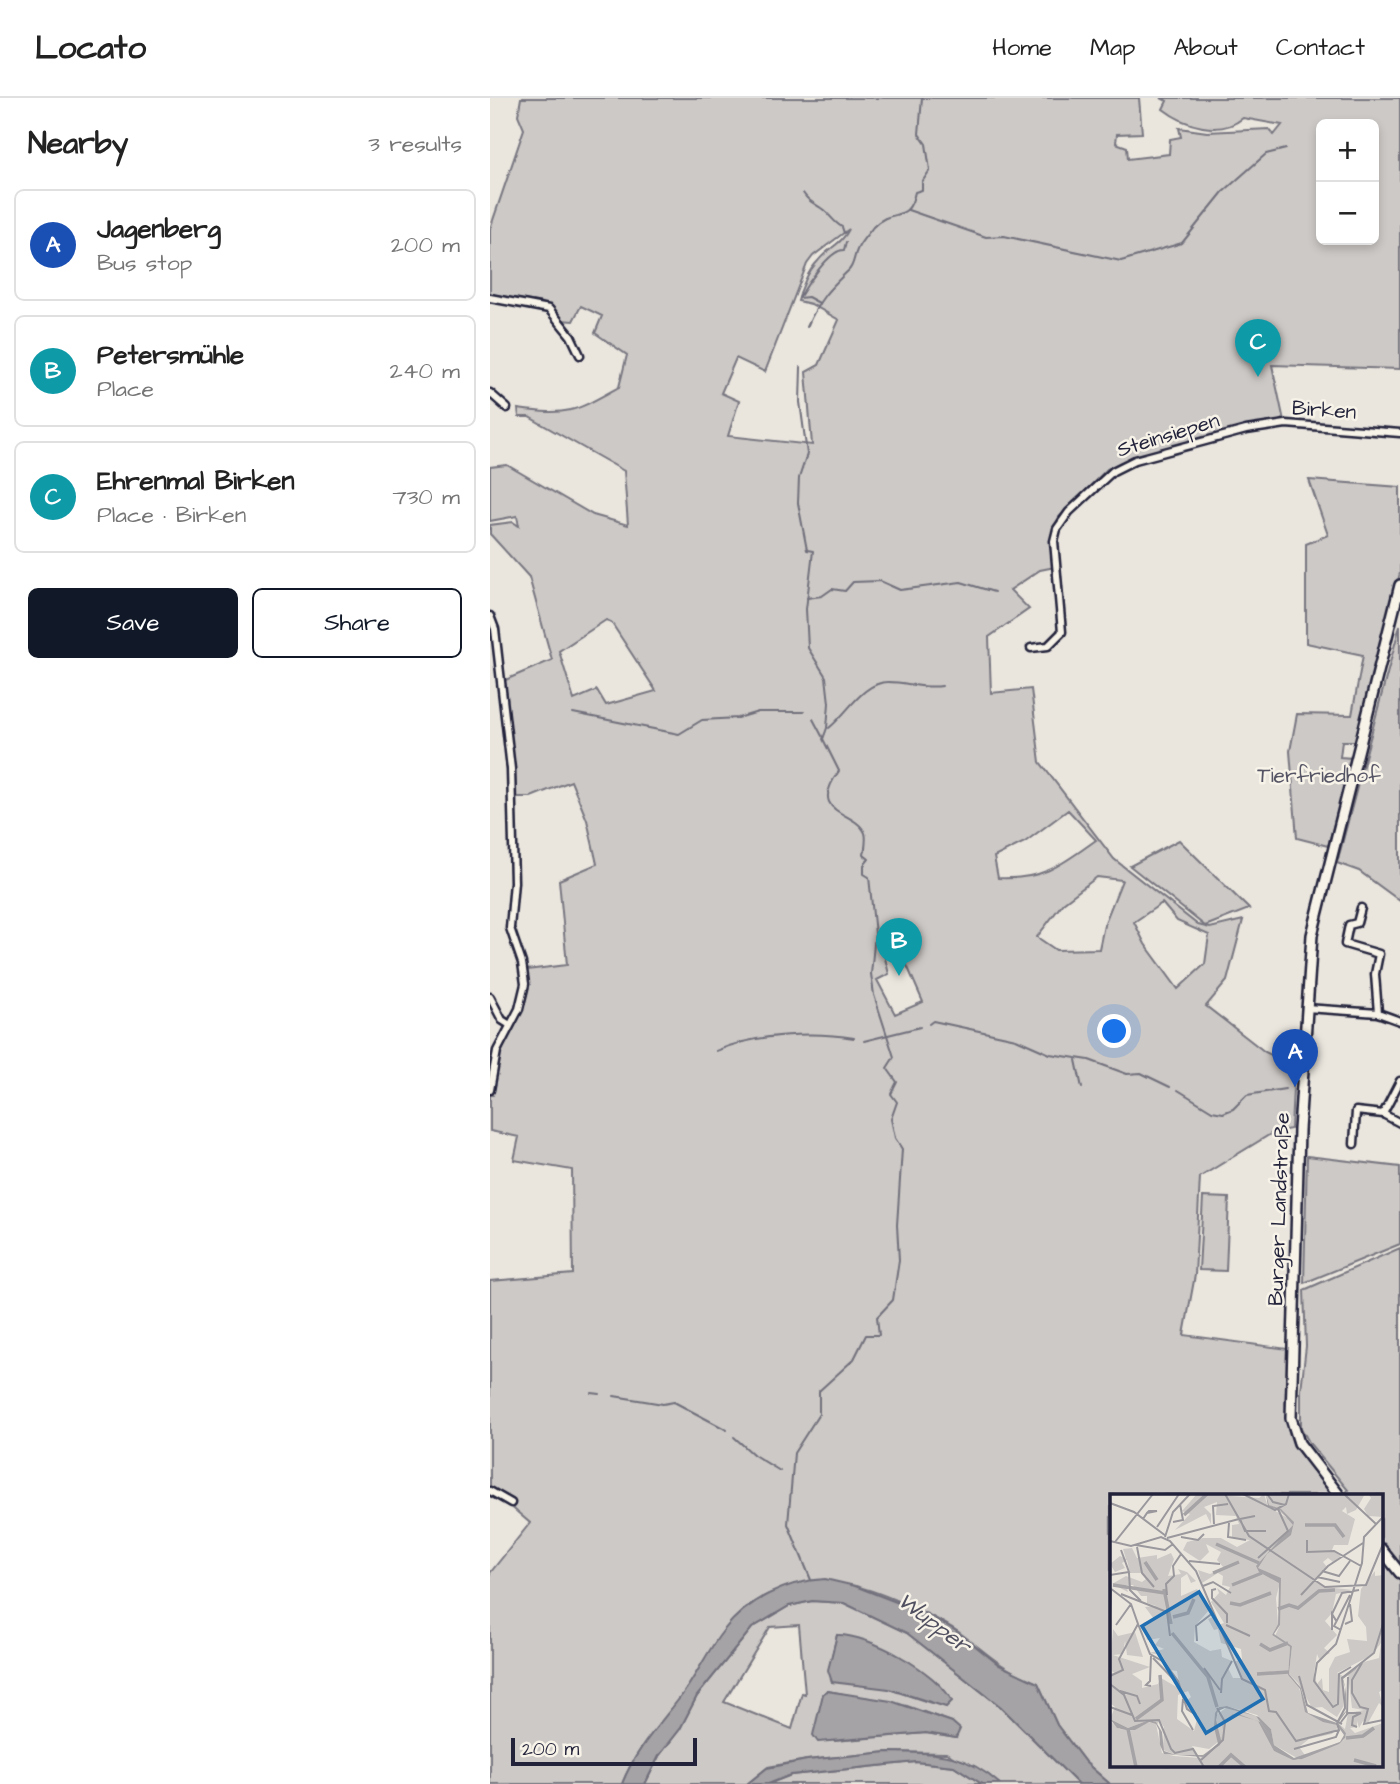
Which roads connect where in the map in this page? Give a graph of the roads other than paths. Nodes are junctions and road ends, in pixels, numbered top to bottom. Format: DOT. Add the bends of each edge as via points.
graph roads {
  1 [pos="490,298"];
  2 [pos="580,355"];
  3 [pos="490,393"];
  4 [pos="507,408"];
  5 [pos="1246,430"];
  6 [pos="1400,433"];
  7 [pos="1400,585"];
  8 [pos="490,616"];
  9 [pos="1031,648"];
  10 [pos="1361,908"];
  11 [pos="490,997"];
  12 [pos="1306,1008"];
  13 [pos="1378,1013"];
  14 [pos="1400,1021"];
  15 [pos="510,1025"];
  16 [pos="1400,1081"];
  17 [pos="490,1090"];
  18 [pos="1383,1114"];
  19 [pos="1400,1123"];
  20 [pos="1353,1144"];
  21 [pos="490,1491"];
  22 [pos="1338,1494"];
  23 [pos="511,1503"];
  24 [pos="1382,1550"];
  25 [pos="1400,1573"];
  1 -- 2 [label="street" via="549,309"];
  3 -- 4 [label="street"];
  5 -- 6 [label="street, Birken" via="1286,424"];
  5 -- 9 [label="street, Steinsiepen" via="1123,465 1067,515 1055,538 1062,632 1048,646"];
  7 -- 12 [label="main road, Burger Landstraße" via="1316,910"];
  8 -- 15 [label="street" via="511,769 514,882 510,928 524,976 521,1004"];
  10 -- 13 [label="street" via="1357,923 1349,925 1345,944 1379,954 1375,974"];
  11 -- 15 [label="street" via="502,1020"];
  12 -- 13 [label="street"];
  12 -- 22 [label="main road, Burger Landstraße" via="1295,1212 1291,1421 1299,1444"];
  13 -- 14 [label="street"];
  15 -- 17 [label="street" via="497,1051"];
  16 -- 18 [label="street"];
  18 -- 19 [label="street"];
  18 -- 20 [label="street" via="1356,1111"];
  21 -- 23 [label="street"];
  24 -- 25 [label="main road"];
}
